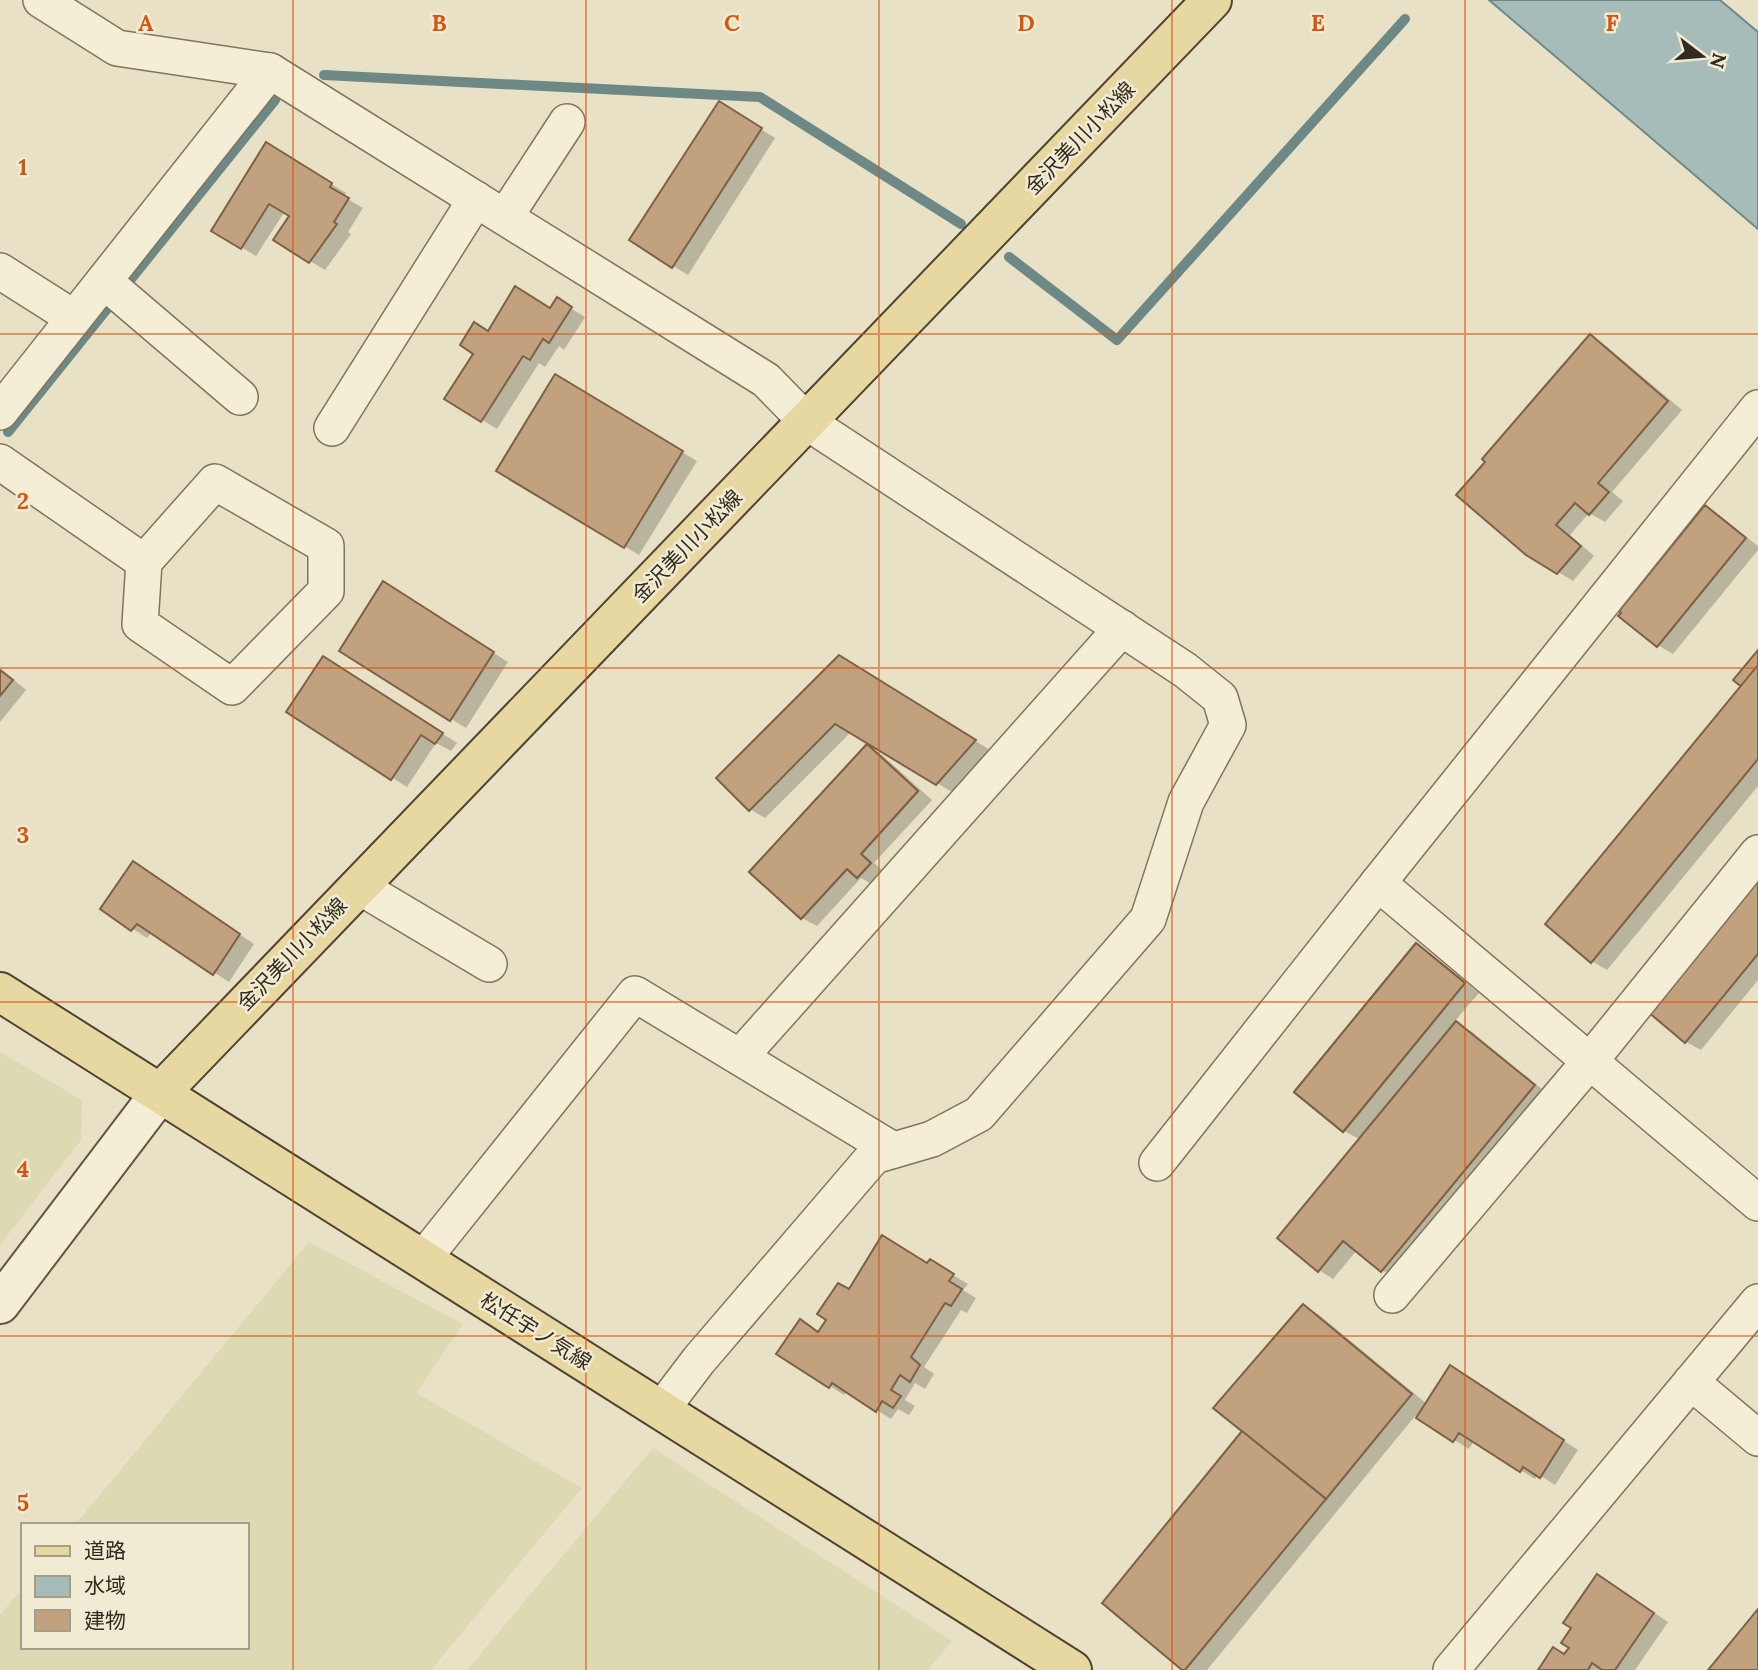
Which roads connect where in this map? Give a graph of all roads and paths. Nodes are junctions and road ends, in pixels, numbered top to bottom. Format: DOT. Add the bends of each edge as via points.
graph roads {
  1 [pos="40,0"];
  2 [pos="1212,0"];
  3 [pos="270,71"];
  4 [pos="567,122"];
  5 [pos="491,208"];
  6 [pos="0,271"];
  7 [pos="105,282"];
  8 [pos="74,318"];
  9 [pos="240,397"];
  10 [pos="1758,408"];
  11 [pos="0,412"];
  12 [pos="807,422"];
  13 [pos="332,428"];
  14 [pos="0,462"];
  15 [pos="144,562"];
  16 [pos="1122,628"];
  17 [pos="1758,853"];
  18 [pos="1378,883"];
  19 [pos="358,886"];
  20 [pos="489,964"];
  21 [pos="0,992"];
  22 [pos="740,1057"];
  23 [pos="1590,1061"];
  24 [pos="161,1092"];
  25 [pos="893,1150"];
  26 [pos="1157,1164"];
  27 [pos="1758,1203"];
  28 [pos="423,1259"];
  29 [pos="1392,1295"];
  30 [pos="1758,1302"];
  31 [pos="0,1304"];
  32 [pos="1691,1382"];
  33 [pos="661,1410"];
  34 [pos="1758,1438"];
  35 [pos="1072,1670"];
  36 [pos="1451,1670"];
  1 -- 3 [label="street" via="117,48"];
  2 -- 12 [label="main road, 金沢美川小松線"];
  3 -- 5 [label="street"];
  3 -- 7 [label="street"];
  4 -- 5 [label="street"];
  5 -- 12 [label="street" via="766,380"];
  5 -- 13 [label="street"];
  6 -- 8 [label="street"];
  7 -- 8 [label="street"];
  7 -- 9 [label="street"];
  8 -- 11 [label="street"];
  10 -- 18 [label="street"];
  12 -- 16 [label="street"];
  12 -- 19 [label="main road, 金沢美川小松線"];
  14 -- 15 [label="street"];
  15 -- 15 [label="street" via="140,624 232,687 326,591 326,546 215,482"];
  16 -- 22 [label="street"];
  16 -- 25 [label="street" via="1220,698 1227,725 1186,802 1148,919 979,1114 932,1139"];
  17 -- 23 [label="street"];
  18 -- 23 [label="street"];
  18 -- 26 [label="street"];
  19 -- 20 [label="street"];
  19 -- 24 [label="main road, 金沢美川小松線"];
  21 -- 24 [label="main road, 松任宇ノ気線"];
  22 -- 25 [label="street"];
  22 -- 28 [label="street" via="635,994"];
  23 -- 27 [label="street"];
  23 -- 29 [label="street"];
  24 -- 28 [label="main road, 松任宇ノ気線"];
  24 -- 31 [label="street"];
  25 -- 33 [label="street" via="874,1156"];
  28 -- 33 [label="main road, 松任宇ノ気線"];
  30 -- 32 [label="street"];
  32 -- 34 [label="street"];
  32 -- 36 [label="street"];
  33 -- 35 [label="main road, 松任宇ノ気線"];
}
